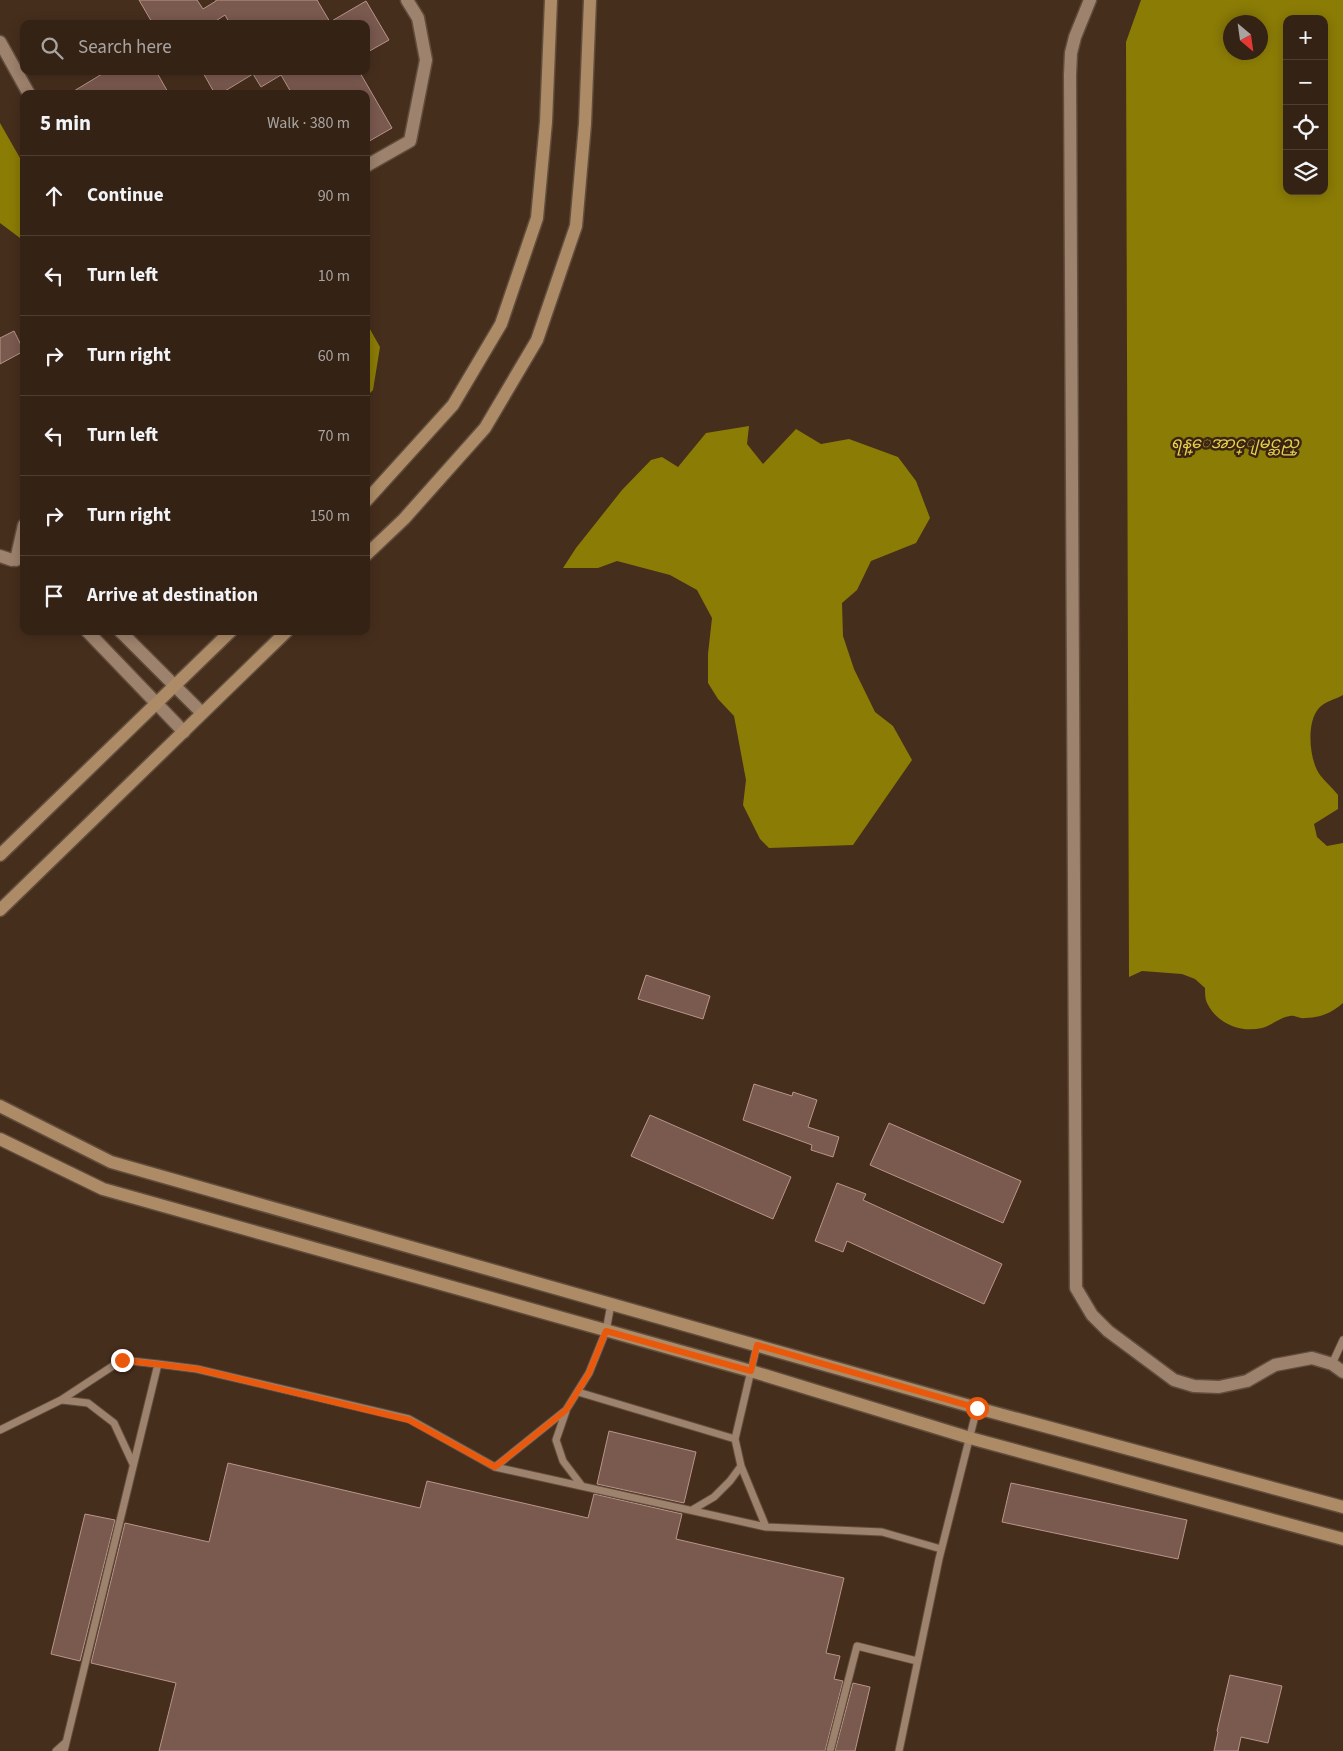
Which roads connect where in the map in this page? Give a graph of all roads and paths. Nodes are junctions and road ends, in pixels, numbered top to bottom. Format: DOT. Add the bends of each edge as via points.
graph roads {
  1 [pos="408,0"];
  2 [pos="551,0"];
  3 [pos="590,0"];
  4 [pos="1090,0"];
  5 [pos="0,42"];
  6 [pos="27,90"];
  7 [pos="370,164"];
  8 [pos="370,497"];
  9 [pos="20,534"];
  10 [pos="370,551"];
  11 [pos="10,560"];
  12 [pos="91,635"];
  13 [pos="124,635"];
  14 [pos="227,635"];
  15 [pos="283,635"];
  16 [pos="175,686"];
  17 [pos="156,704"];
  18 [pos="202,713"];
  19 [pos="184,732"];
  20 [pos="0,855"];
  21 [pos="0,910"];
  22 [pos="0,1106"];
  23 [pos="0,1139"];
  24 [pos="611,1304"];
  25 [pos="606,1331"];
  26 [pos="1343,1340"];
  27 [pos="757,1345"];
  28 [pos="158,1364"];
  29 [pos="1332,1364"];
  30 [pos="751,1371"];
  31 [pos="1343,1372"];
  32 [pos="578,1392"];
  33 [pos="62,1400"];
  34 [pos="977,1408"];
  35 [pos="566,1410"];
  36 [pos="0,1430"];
  37 [pos="970,1438"];
  38 [pos="734,1439"];
  39 [pos="133,1464"];
  40 [pos="741,1466"];
  41 [pos="495,1467"];
  42 [pos="582,1486"];
  43 [pos="1343,1507"];
  44 [pos="692,1510"];
  45 [pos="766,1527"];
  46 [pos="1343,1539"];
  47 [pos="941,1549"];
  48 [pos="917,1661"];
  49 [pos="66,1742"];
  50 [pos="56,1751"];
  51 [pos="64,1751"];
  52 [pos="830,1751"];
  53 [pos="899,1751"];
  1 -- 7 [label="street" via="418,18 426,60 410,141"];
  2 -- 8 [label="street" via="546,122 537,218 501,324 453,405"];
  3 -- 10 [label="street" via="585,124 576,226 537,340 485,428 404,519"];
  4 -- 29 [label="street" via="1075,37 1070,75 1076,1288 1092,1315 1108,1331 1174,1380 1194,1386 1219,1387 1247,1381 1275,1365 1312,1358"];
  5 -- 6 [label="street"];
  9 -- 11 [label="street"];
  12 -- 17 [label="street"];
  13 -- 16 [label="street"];
  14 -- 16 [label="street"];
  15 -- 18 [label="street"];
  16 -- 17 [label="street"];
  16 -- 18 [label="street"];
  17 -- 19 [label="street"];
  17 -- 20 [label="street"];
  18 -- 19 [label="street"];
  19 -- 21 [label="street"];
  22 -- 24 [label="street" via="111,1162"];
  23 -- 25 [label="street" via="103,1189"];
  24 -- 25 [label="lane"];
  24 -- 27 [label="street"];
  25 -- 30 [label="street"];
  25 -- 32 [label="lane"];
  26 -- 29 [label="lane"];
  27 -- 30 [label="lane"];
  27 -- 34 [label="street"];
  28 -- 33 [label="lane" via="122,1360"];
  28 -- 39 [label="lane"];
  28 -- 41 [label="lane" via="197,1369 409,1420"];
  29 -- 31 [label="street"];
  30 -- 37 [label="street"];
  30 -- 38 [label="lane"];
  32 -- 35 [label="lane"];
  32 -- 38 [label="lane"];
  33 -- 36 [label="lane"];
  33 -- 39 [label="lane" via="88,1403 114,1422"];
  34 -- 37 [label="lane"];
  34 -- 43 [label="street"];
  35 -- 41 [label="lane"];
  35 -- 42 [label="lane" via="556,1440 563,1461"];
  37 -- 46 [label="street"];
  37 -- 47 [label="lane"];
  38 -- 40 [label="lane"];
  39 -- 49 [label="lane"];
  40 -- 44 [label="lane" via="714,1498"];
  40 -- 45 [label="lane"];
  41 -- 42 [label="lane"];
  42 -- 44 [label="lane"];
  44 -- 45 [label="lane"];
  45 -- 47 [label="lane" via="882,1532"];
  47 -- 48 [label="lane"];
  48 -- 52 [label="lane" via="856,1646"];
  48 -- 53 [label="lane"];
  49 -- 50 [label="lane"];
  49 -- 51 [label="lane"];
}
